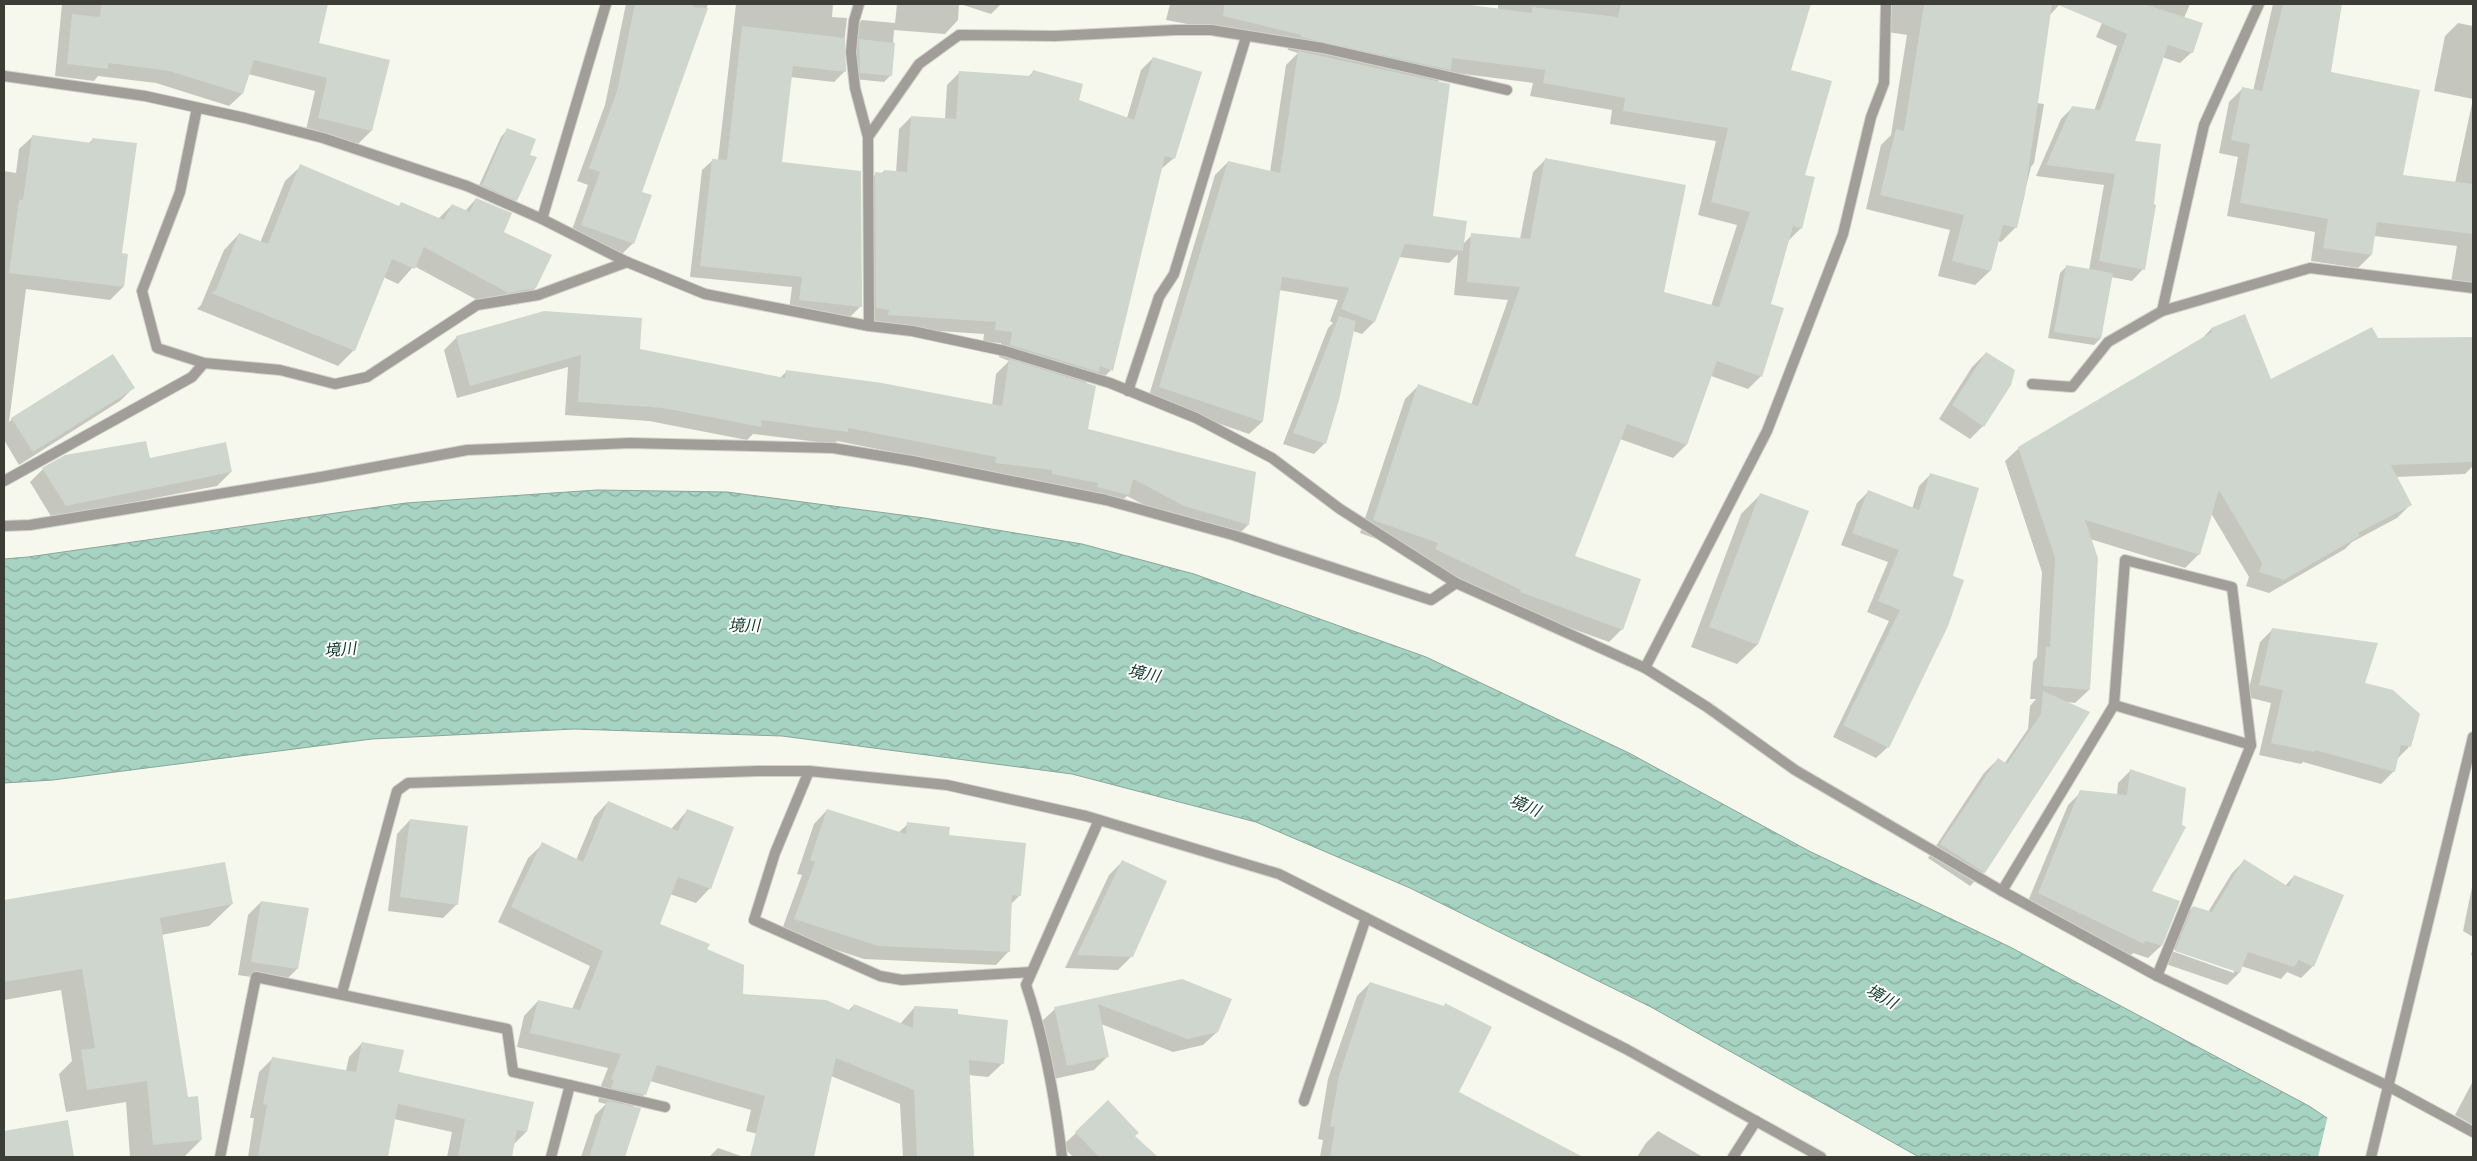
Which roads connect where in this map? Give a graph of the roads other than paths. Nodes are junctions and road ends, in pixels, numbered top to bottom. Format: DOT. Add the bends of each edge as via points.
graph roads {
  1 [pos="606,4"];
  2 [pos="859,4"];
  3 [pos="1886,4"];
  4 [pos="2259,4"];
  5 [pos="1246,37"];
  6 [pos="4,76"];
  7 [pos="1507,90"];
  8 [pos="197,108"];
  9 [pos="868,138"];
  10 [pos="542,219"];
  11 [pos="626,262"];
  12 [pos="2473,288"];
  13 [pos="2162,311"];
  14 [pos="869,326"];
  15 [pos="204,363"];
  16 [pos="2032,384"];
  17 [pos="1128,391"];
  18 [pos="4,481"];
  19 [pos="4,526"];
  20 [pos="1456,584"];
  21 [pos="1645,668"];
  22 [pos="2114,705"];
  23 [pos="2473,737"];
  24 [pos="2251,745"];
  25 [pos="2472,749"];
  26 [pos="809,771"];
  27 [pos="1100,820"];
  28 [pos="2002,891"];
  29 [pos="1366,918"];
  30 [pos="1031,972"];
  31 [pos="2157,976"];
  32 [pos="342,993"];
  33 [pos="570,1085"];
  34 [pos="2388,1086"];
  35 [pos="1304,1101"];
  36 [pos="664,1108"];
  37 [pos="1756,1121"];
  38 [pos="2473,1132"];
  39 [pos="220,1157"];
  40 [pos="551,1157"];
  41 [pos="1062,1157"];
  42 [pos="1733,1157"];
  43 [pos="1821,1157"];
  44 [pos="2371,1157"];
  1 -- 10 [label="street"];
  2 -- 9 [label="street" via="851,52 855,88"];
  3 -- 21 [label="street" via="1884,84 1871,117 1843,234 1767,431"];
  4 -- 13 [label="street" via="2204,125"];
  5 -- 7 [label="street" via="1323,48"];
  5 -- 9 [label="street" via="1211,30 1055,36 959,35 918,64"];
  5 -- 17 [label="street" via="1174,274 1159,297"];
  6 -- 8 [label="street" via="145,96"];
  8 -- 10 [label="street" via="323,138 467,186"];
  8 -- 15 [label="street" via="180,192 142,291 158,348"];
  9 -- 14 [label="street"];
  10 -- 11 [label="street"];
  11 -- 14 [label="street" via="705,294"];
  11 -- 15 [label="street" via="538,295 477,305 367,377 335,384 280,370"];
  12 -- 13 [label="street" via="2310,268"];
  13 -- 16 [label="street" via="2108,342 2072,387"];
  14 -- 17 [label="street" via="912,331 1005,351"];
  15 -- 18 [label="street" via="192,377"];
  17 -- 20 [label="street" via="1196,418 1272,458 1340,509"];
  19 -- 20 [label="street" via="30,525 467,450 630,443 833,448 1106,500 1233,536 1431,600"];
  20 -- 21 [label="street"];
  21 -- 28 [label="street" via="1795,770"];
  22 -- 24 [label="street"];
  22 -- 24 [label="street" via="2125,560 2232,588"];
  22 -- 28 [label="street"];
  23 -- 25 [label="street"];
  24 -- 31 [label="street"];
  25 -- 34 [label="street"];
  26 -- 27 [label="street" via="947,785"];
  26 -- 30 [label="street" via="776,853 754,920 880,976 902,980"];
  26 -- 32 [label="street" via="408,783 397,791"];
  27 -- 29 [label="street" via="1279,874"];
  27 -- 30 [label="street"];
  28 -- 31 [label="street"];
  29 -- 35 [label="street"];
  29 -- 37 [label="street" via="1560,1014"];
  30 -- 41 [label="street" via="1026,985 1040,1028 1056,1103"];
  31 -- 34 [label="street"];
  32 -- 33 [label="street" via="507,1029 513,1072"];
  32 -- 39 [label="street" via="256,976"];
  33 -- 36 [label="street"];
  33 -- 40 [label="street"];
  34 -- 38 [label="street"];
  34 -- 44 [label="street"];
  37 -- 42 [label="street"];
  37 -- 43 [label="street"];
}
